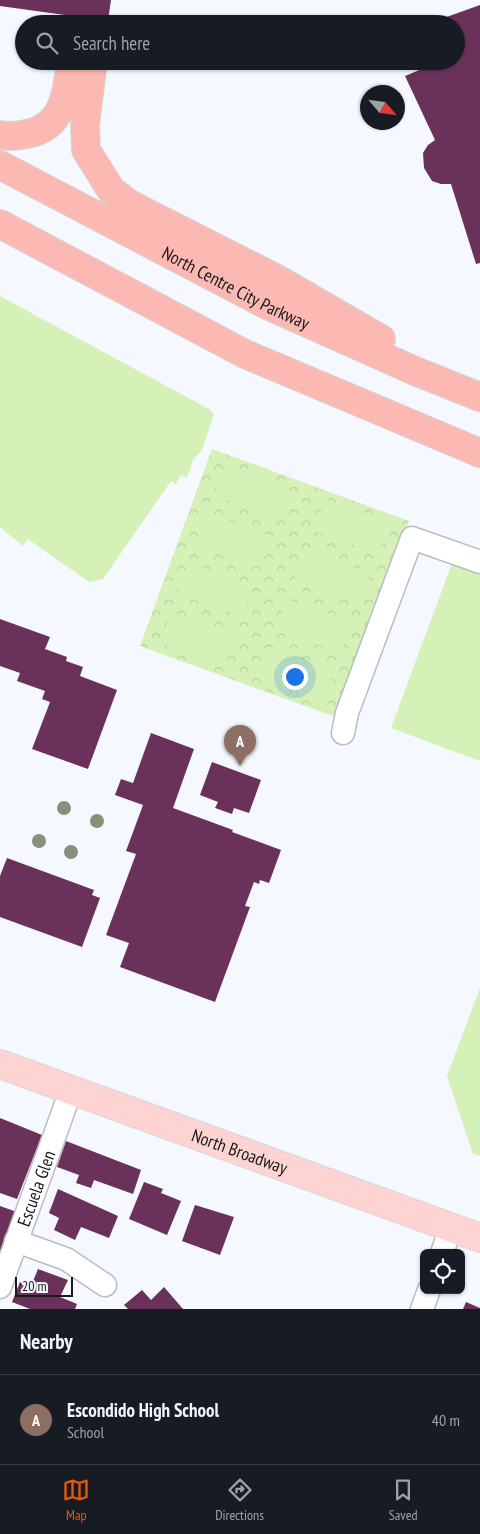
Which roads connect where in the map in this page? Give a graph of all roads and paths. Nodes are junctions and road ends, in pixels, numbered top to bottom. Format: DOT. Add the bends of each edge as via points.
graph roads {
  1 [pos="71,70"];
  2 [pos="92,70"];
  3 [pos="0,135"];
  4 [pos="0,165"];
  5 [pos="0,224"];
  6 [pos="415,371"];
  7 [pos="480,397"];
  8 [pos="480,453"];
  9 [pos="480,562"];
  10 [pos="343,733"];
  11 [pos="0,1064"];
  12 [pos="71,1090"];
  13 [pos="451,1227"];
  14 [pos="480,1238"];
  15 [pos="16,1241"];
  16 [pos="443,1249"];
  17 [pos="105,1286"];
  18 [pos="0,1287"];
  19 [pos="428,1294"];
  20 [pos="422,1309"];
  1 -- 3 [label="highway" via="62,107 53,122 32,133 10,138"];
  2 -- 6 [label="highway" via="84,126 86,150 111,190 143,212 279,280 381,339"];
  4 -- 6 [label="highway, North Centre City Parkway" via="267,305"];
  5 -- 8 [label="highway" via="245,354"];
  6 -- 7 [label="highway, North Centre City Parkway"];
  9 -- 10 [label="street" via="412,538 347,713"];
  11 -- 12 [label="main road, North Broadway"];
  12 -- 13 [label="main road, North Broadway"];
  12 -- 15 [label="street, Escuela Glen"];
  13 -- 14 [label="main road, North Broadway"];
  13 -- 16 [label="street"];
  15 -- 17 [label="street" via="66,1259"];
  15 -- 18 [label="street, Escuela Glen"];
  19 -- 20 [label="street"];
}
